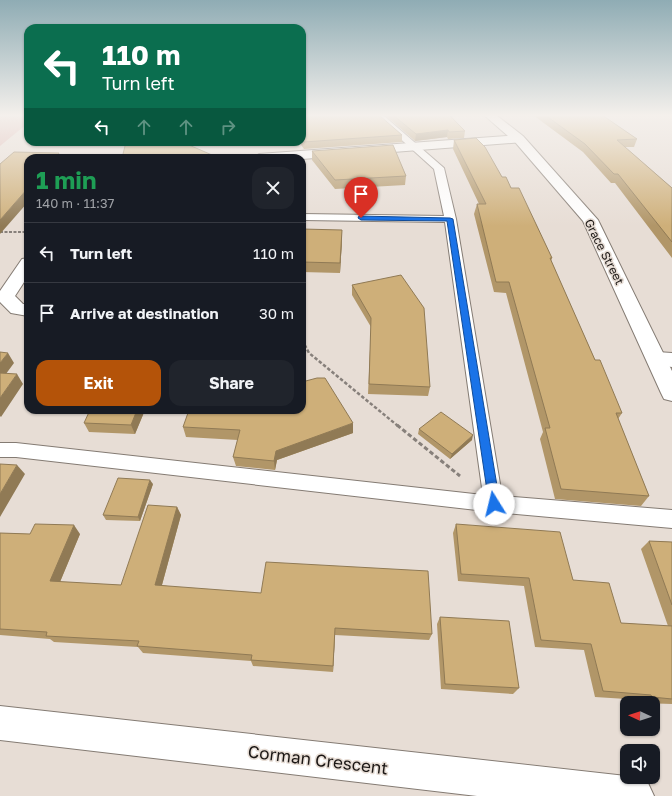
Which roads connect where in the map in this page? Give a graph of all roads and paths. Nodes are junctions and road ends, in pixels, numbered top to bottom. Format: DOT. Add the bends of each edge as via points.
graph roads {
  1 [pos="422,152"];
  2 [pos="531,152"];
  3 [pos="306,217"];
  4 [pos="450,219"];
  5 [pos="0,232"];
  6 [pos="24,232"];
  7 [pos="24,269"];
  8 [pos="24,310"];
  9 [pos="306,347"];
  10 [pos="665,360"];
  11 [pos="672,393"];
  12 [pos="0,450"];
  13 [pos="494,504"];
  14 [pos="672,519"];
  15 [pos="0,723"];
  16 [pos="635,796"];
  1 -- 4 [label="lane" via="439,168"];
  2 -- 10 [label="street, Grace Street" via="590,220"];
  3 -- 4 [label="lane"];
  4 -- 13 [label="lane"];
  5 -- 6 [label="path"];
  7 -- 8 [label="street" via="5,298 18,309"];
  9 -- 13 [label="path" via="309,353"];
  10 -- 11 [label="street, Grace Street"];
  12 -- 13 [label="lane"];
  13 -- 14 [label="lane"];
  15 -- 16 [label="street, Corman Crescent"];
}
